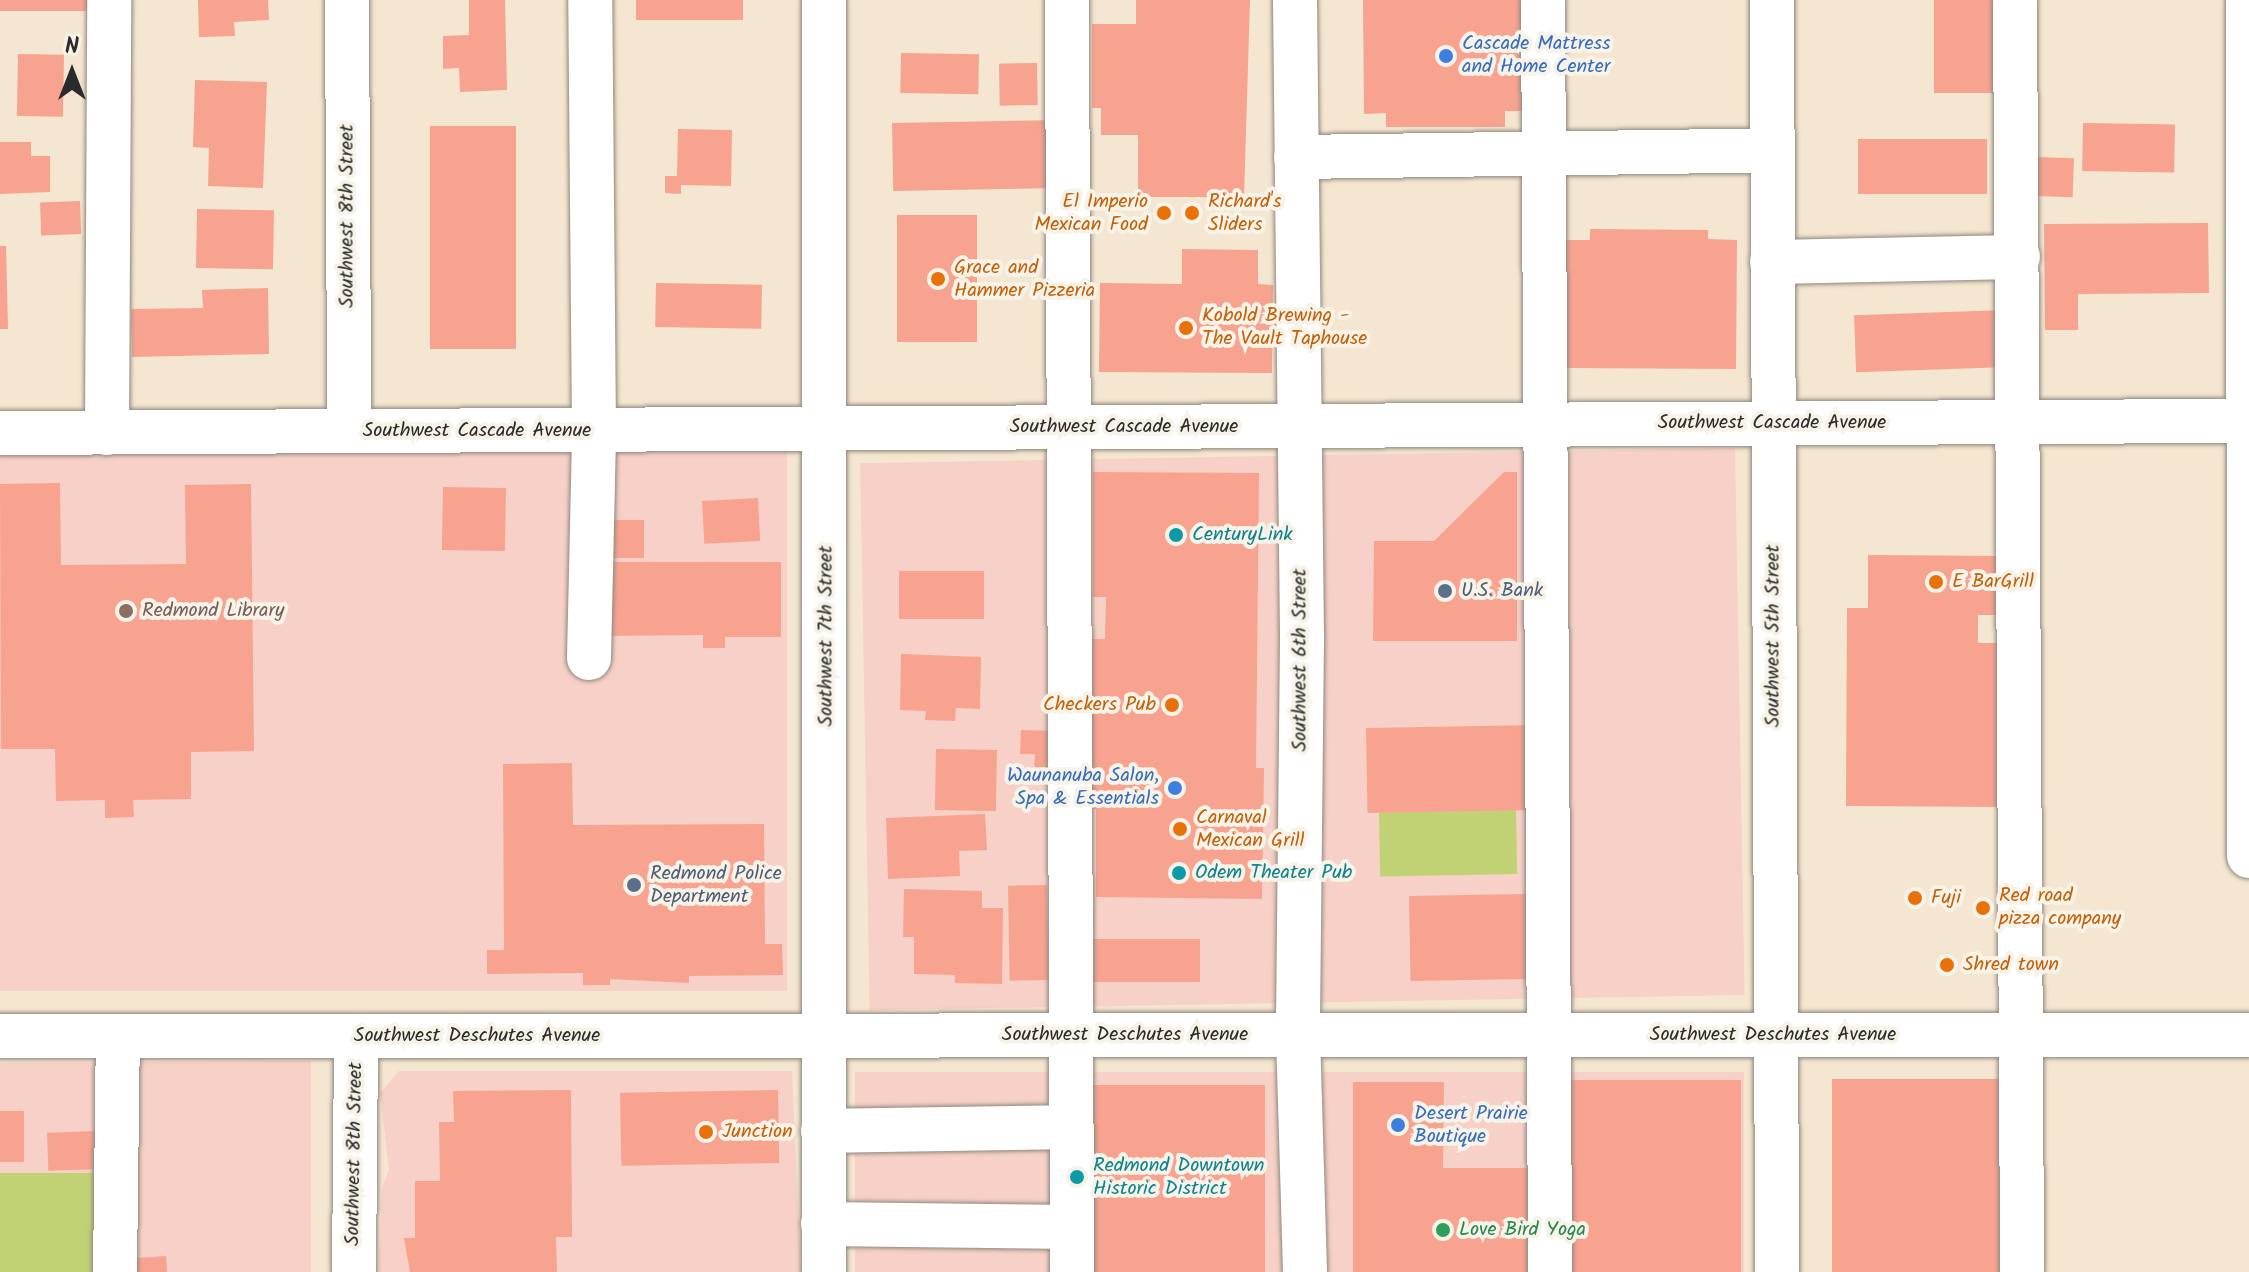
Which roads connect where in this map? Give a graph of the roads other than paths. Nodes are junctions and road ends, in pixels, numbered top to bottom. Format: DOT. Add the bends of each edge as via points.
graph roads {
  1 [pos="109,0"];
  2 [pos="347,0"];
  3 [pos="590,0"];
  4 [pos="824,0"];
  5 [pos="1067,0"];
  6 [pos="1295,0"];
  7 [pos="1543,0"];
  8 [pos="1772,0"];
  9 [pos="2015,0"];
  10 [pos="2248,0"];
  11 [pos="1772,150"];
  12 [pos="1544,155"];
  13 [pos="1296,157"];
  14 [pos="2018,257"];
  15 [pos="1772,262"];
  16 [pos="2248,421"];
  17 [pos="2020,422"];
  18 [pos="1773,423"];
  19 [pos="1545,425"];
  20 [pos="1300,426"];
  21 [pos="1071,427"];
  22 [pos="828,428"];
  23 [pos="594,430"];
  24 [pos="349,431"];
  25 [pos="0,433"];
  26 [pos="107,433"];
  27 [pos="2248,578"];
  28 [pos="589,658"];
  29 [pos="2249,856"];
  30 [pos="823,1035"];
  31 [pos="1071,1035"];
  32 [pos="1298,1035"];
  33 [pos="1550,1035"];
  34 [pos="1775,1035"];
  35 [pos="2023,1035"];
  36 [pos="2249,1035"];
  37 [pos="0,1036"];
  38 [pos="118,1036"];
  39 [pos="356,1036"];
  40 [pos="1071,1127"];
  41 [pos="823,1131"];
  42 [pos="823,1224"];
  43 [pos="1072,1227"];
  44 [pos="115,1272"];
  45 [pos="354,1272"];
  46 [pos="824,1272"];
  47 [pos="1072,1272"];
  48 [pos="1305,1272"];
  49 [pos="1550,1272"];
  50 [pos="1777,1272"];
  51 [pos="2022,1272"];
  1 -- 26 [label="street"];
  2 -- 24 [label="street, Southwest 8th Street"];
  3 -- 23 [label="street"];
  4 -- 22 [label="street, Southwest 7th Street"];
  5 -- 21 [label="street"];
  6 -- 13 [label="street, Southwest 6th Street"];
  7 -- 12 [label="street"];
  8 -- 11 [label="street, Southwest 5th Street"];
  9 -- 14 [label="street"];
  10 -- 16 [label="street"];
  11 -- 12 [label="street"];
  11 -- 15 [label="street, Southwest 5th Street"];
  12 -- 13 [label="street"];
  12 -- 19 [label="street"];
  13 -- 20 [label="street, Southwest 6th Street"];
  14 -- 15 [label="street"];
  14 -- 17 [label="street"];
  15 -- 18 [label="street, Southwest 5th Street"];
  16 -- 17 [label="street, Southwest Cascade Avenue"];
  16 -- 27 [label="street"];
  17 -- 18 [label="street, Southwest Cascade Avenue"];
  17 -- 35 [label="street"];
  18 -- 19 [label="street, Southwest Cascade Avenue"];
  18 -- 34 [label="street, Southwest 5th Street"];
  19 -- 20 [label="street, Southwest Cascade Avenue"];
  19 -- 33 [label="street"];
  20 -- 21 [label="street, Southwest Cascade Avenue"];
  20 -- 32 [label="street, Southwest 6th Street"];
  21 -- 22 [label="street, Southwest Cascade Avenue"];
  21 -- 31 [label="street" via="1066,790"];
  22 -- 23 [label="street, Southwest Cascade Avenue"];
  22 -- 30 [label="street, Southwest 7th Street"];
  23 -- 24 [label="street, Southwest Cascade Avenue"];
  23 -- 28 [label="street"];
  24 -- 26 [label="street, Southwest Cascade Avenue"];
  25 -- 26 [label="street, Southwest Cascade Avenue"];
  27 -- 29 [label="street"];
  30 -- 31 [label="street, Southwest Deschutes Avenue"];
  30 -- 39 [label="street, Southwest Deschutes Avenue"];
  30 -- 41 [label="street, Southwest 7th Street"];
  31 -- 32 [label="street, Southwest Deschutes Avenue"];
  31 -- 40 [label="street"];
  32 -- 33 [label="street, Southwest Deschutes Avenue"];
  32 -- 48 [label="street, Southwest 6th Street"];
  33 -- 34 [label="street, Southwest Deschutes Avenue"];
  33 -- 49 [label="street"];
  34 -- 35 [label="street, Southwest Deschutes Avenue"];
  34 -- 50 [label="street, Southwest 5th Street"];
  35 -- 36 [label="street, Southwest Deschutes Avenue"];
  35 -- 51 [label="street"];
  37 -- 38 [label="street, Southwest Deschutes Avenue"];
  38 -- 39 [label="street, Southwest Deschutes Avenue"];
  38 -- 44 [label="street"];
  39 -- 45 [label="street, Southwest 8th Street"];
  40 -- 41 [label="street"];
  40 -- 43 [label="street"];
  41 -- 42 [label="street, Southwest 7th Street"];
  42 -- 43 [label="street"];
  42 -- 46 [label="street, Southwest 7th Street"];
  43 -- 47 [label="street"];
}
